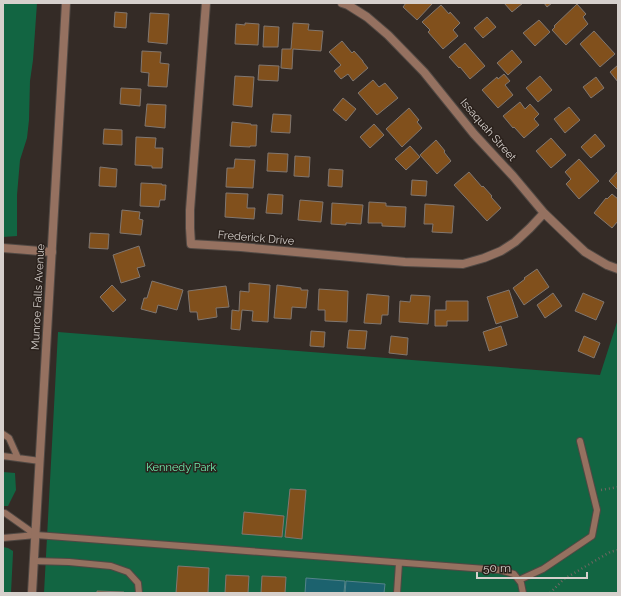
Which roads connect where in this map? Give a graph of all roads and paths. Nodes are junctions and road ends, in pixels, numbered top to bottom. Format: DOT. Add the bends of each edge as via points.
graph roads {
  1 [pos="66,3"];
  2 [pos="206,3"];
  3 [pos="342,3"];
  4 [pos="544,213"];
  5 [pos="3,248"];
  6 [pos="52,252"];
  7 [pos="618,269"];
  8 [pos="3,434"];
  9 [pos="580,441"];
  10 [pos="3,456"];
  11 [pos="18,458"];
  12 [pos="40,460"];
  13 [pos="618,487"];
  14 [pos="592,491"];
  15 [pos="3,513"];
  16 [pos="36,535"];
  17 [pos="3,538"];
  18 [pos="618,550"];
  19 [pos="34,561"];
  20 [pos="399,563"];
  21 [pos="519,580"];
  22 [pos="32,593"];
  23 [pos="139,593"];
  24 [pos="397,593"];
  25 [pos="523,593"];
  26 [pos="550,593"];
  1 -- 6 [label="street, Munroe Falls Avenue"];
  2 -- 4 [label="street, Frederick Drive" via="190,210 191,244 405,262 463,264 500,252 515,242"];
  3 -- 4 [label="street, Issaquah Street" via="367,17 402,49"];
  4 -- 7 [label="street, Issaquah Street" via="585,252"];
  5 -- 6 [label="street"];
  6 -- 12 [label="street, Munroe Falls Avenue"];
  8 -- 11 [label="lane" via="9,438"];
  9 -- 14 [label="lane"];
  10 -- 11 [label="lane"];
  11 -- 12 [label="lane"];
  12 -- 16 [label="street, Munroe Falls Avenue"];
  13 -- 14 [label="path"];
  14 -- 21 [label="lane" via="597,510 592,536 544,569"];
  15 -- 16 [label="lane"];
  16 -- 17 [label="lane"];
  16 -- 19 [label="street, Munroe Falls Avenue"];
  16 -- 20 [label="lane"];
  18 -- 26 [label="path" via="604,555 564,579"];
  19 -- 22 [label="street, Munroe Falls Avenue"];
  19 -- 23 [label="lane" via="111,566 128,572 138,583"];
  20 -- 21 [label="lane" via="499,570 514,574"];
  20 -- 24 [label="lane"];
  21 -- 25 [label="lane"];
}
